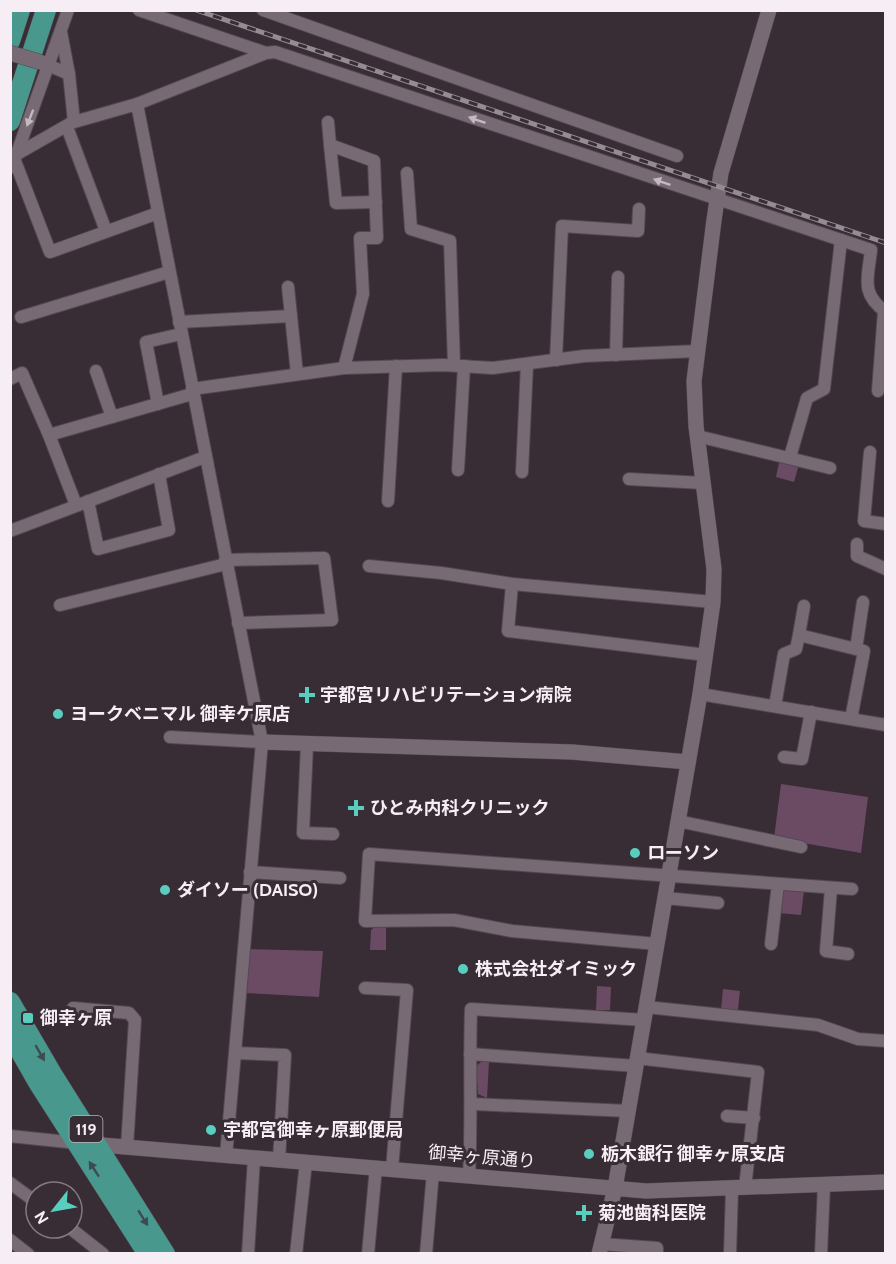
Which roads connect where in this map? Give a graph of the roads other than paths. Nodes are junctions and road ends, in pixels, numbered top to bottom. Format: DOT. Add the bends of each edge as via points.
graph roads {
  1 [pos="20,10"];
  2 [pos="36,10"];
  3 [pos="46,10"];
  4 [pos="68,10"];
  5 [pos="139,10"];
  6 [pos="263,10"];
  7 [pos="769,10"];
  8 [pos="61,31"];
  9 [pos="10,41"];
  10 [pos="10,53"];
  11 [pos="266,53"];
  12 [pos="45,64"];
  13 [pos="69,74"];
  14 [pos="10,89"];
  15 [pos="137,104"];
  16 [pos="10,122"];
  17 [pos="328,122"];
  18 [pos="70,124"];
  19 [pos="330,145"];
  20 [pos="677,156"];
  21 [pos="14,162"];
  22 [pos="407,173"];
  23 [pos="717,201"];
  24 [pos="376,202"];
  25 [pos="639,209"];
  26 [pos="158,213"];
  27 [pos="106,231"];
  28 [pos="841,240"];
  29 [pos="169,272"];
  30 [pos="618,277"];
  31 [pos="288,287"];
  32 [pos="885,312"];
  33 [pos="291,316"];
  34 [pos="21,317"];
  35 [pos="180,328"];
  36 [pos="698,351"];
  37 [pos="616,354"];
  38 [pos="556,360"];
  39 [pos="527,364"];
  40 [pos="396,366"];
  41 [pos="459,366"];
  42 [pos="344,368"];
  43 [pos="96,371"];
  44 [pos="297,374"];
  45 [pos="10,379"];
  46 [pos="192,391"];
  47 [pos="878,391"];
  48 [pos="158,404"];
  49 [pos="112,417"];
  50 [pos="49,435"];
  51 [pos="697,436"];
  52 [pos="870,452"];
  53 [pos="205,457"];
  54 [pos="790,457"];
  55 [pos="830,468"];
  56 [pos="458,470"];
  57 [pos="522,472"];
  58 [pos="159,474"];
  59 [pos="629,479"];
  60 [pos="703,483"];
  61 [pos="388,501"];
  62 [pos="82,503"];
  63 [pos="885,524"];
  64 [pos="10,531"];
  65 [pos="857,544"];
  66 [pos="226,562"];
  67 [pos="369,566"];
  68 [pos="885,568"];
  69 [pos="512,584"];
  70 [pos="713,602"];
  71 [pos="863,602"];
  72 [pos="60,605"];
  73 [pos="804,606"];
  74 [pos="238,623"];
  75 [pos="799,635"];
  76 [pos="856,649"];
  77 [pos="706,656"];
  78 [pos="700,694"];
  79 [pos="775,706"];
  80 [pos="811,712"];
  81 [pos="851,719"];
  82 [pos="885,725"];
  83 [pos="171,737"];
  84 [pos="262,742"];
  85 [pos="307,744"];
  86 [pos="784,757"];
  87 [pos="688,762"];
  88 [pos="678,821"];
  89 [pos="333,834"];
  90 [pos="801,847"];
  91 [pos="250,872"];
  92 [pos="669,876"];
  93 [pos="340,878"];
  94 [pos="778,884"];
  95 [pos="831,888"];
  96 [pos="852,889"];
  97 [pos="665,898"];
  98 [pos="718,903"];
  99 [pos="657,944"];
  100 [pos="771,944"];
  101 [pos="848,954"];
  102 [pos="365,988"];
  103 [pos="10,1002"];
  104 [pos="73,1008"];
  105 [pos="645,1014"];
  106 [pos="10,1033"];
  107 [pos="885,1041"];
  108 [pos="235,1053"];
  109 [pos="470,1054"];
  110 [pos="636,1062"];
  111 [pos="473,1104"];
  112 [pos="628,1111"];
  113 [pos="727,1116"];
  114 [pos="754,1118"];
  115 [pos="10,1136"];
  116 [pos="76,1143"];
  117 [pos="96,1144"];
  118 [pos="127,1147"];
  119 [pos="226,1156"];
  120 [pos="254,1158"];
  121 [pos="279,1160"];
  122 [pos="306,1162"];
  123 [pos="376,1167"];
  124 [pos="392,1169"];
  125 [pos="433,1172"];
  126 [pos="469,1175"];
  127 [pos="885,1182"];
  128 [pos="10,1183"];
  129 [pos="824,1185"];
  130 [pos="615,1188"];
  131 [pos="739,1189"];
  132 [pos="24,1193"];
  133 [pos="84,1239"];
  134 [pos="10,1240"];
  135 [pos="600,1249"];
  136 [pos="28,1254"];
  137 [pos="103,1254"];
  138 [pos="148,1254"];
  139 [pos="165,1254"];
  140 [pos="248,1254"];
  141 [pos="296,1254"];
  142 [pos="368,1254"];
  143 [pos="426,1254"];
  144 [pos="657,1254"];
  145 [pos="729,1254"];
  146 [pos="821,1254"];
  1 -- 9 [label="highway"];
  2 -- 14 [label="highway"];
  3 -- 16 [label="highway"];
  4 -- 8 [label="street"];
  5 -- 11 [label="street"];
  6 -- 20 [label="street"];
  7 -- 23 [label="street" via="721,173"];
  8 -- 12 [label="street"];
  8 -- 13 [label="street"];
  10 -- 12 [label="street, bridge"];
  11 -- 15 [label="street"];
  23 -- 11 [label="street, one-way" via="275,52"];
  12 -- 13 [label="street"];
  12 -- 21 [label="street, one-way"];
  13 -- 18 [label="street"];
  15 -- 18 [label="street"];
  15 -- 26 [label="street"];
  17 -- 19 [label="street"];
  18 -- 21 [label="street"];
  18 -- 27 [label="street"];
  19 -- 24 [label="street" via="374,161"];
  19 -- 24 [label="street" via="336,203"];
  21 -- 27 [label="street" via="50,252"];
  22 -- 41 [label="street" via="411,229 450,242"];
  23 -- 28 [label="street"];
  23 -- 36 [label="street"];
  24 -- 42 [label="street" via="377,238 360,238 363,294"];
  25 -- 38 [label="street" via="638,231 562,226"];
  26 -- 27 [label="street"];
  26 -- 29 [label="street"];
  28 -- 32 [label="street" via="871,250 867,289 871,302"];
  28 -- 54 [label="street" via="824,389 807,398"];
  29 -- 34 [label="street"];
  29 -- 35 [label="street"];
  30 -- 37 [label="street"];
  31 -- 33 [label="street"];
  32 -- 47 [label="street"];
  33 -- 35 [label="street"];
  33 -- 44 [label="street"];
  35 -- 46 [label="street"];
  35 -- 48 [label="street" via="146,342"];
  36 -- 37 [label="street"];
  36 -- 51 [label="street" via="694,381"];
  37 -- 38 [label="street"];
  38 -- 39 [label="street"];
  39 -- 41 [label="street"];
  39 -- 57 [label="street"];
  40 -- 41 [label="street"];
  40 -- 42 [label="street"];
  40 -- 61 [label="street"];
  41 -- 56 [label="street"];
  42 -- 44 [label="street"];
  43 -- 49 [label="street"];
  44 -- 46 [label="street"];
  45 -- 50 [label="street" via="22,373"];
  46 -- 48 [label="street"];
  46 -- 53 [label="street"];
  48 -- 49 [label="street"];
  49 -- 50 [label="street"];
  50 -- 62 [label="street"];
  51 -- 54 [label="street"];
  51 -- 60 [label="street"];
  52 -- 63 [label="street" via="864,520"];
  53 -- 58 [label="street"];
  53 -- 66 [label="street"];
  54 -- 55 [label="street"];
  58 -- 62 [label="street"];
  58 -- 62 [label="street" via="169,530 98,549"];
  59 -- 60 [label="street"];
  60 -- 70 [label="street" via="714,569"];
  62 -- 64 [label="street"];
  65 -- 68 [label="street" via="858,556"];
  66 -- 72 [label="street"];
  66 -- 74 [label="street"];
  66 -- 74 [label="street" via="324,558 332,620"];
  67 -- 69 [label="street"];
  69 -- 70 [label="street"];
  69 -- 77 [label="street" via="508,631"];
  70 -- 77 [label="street"];
  71 -- 76 [label="street"];
  73 -- 75 [label="street"];
  74 -- 84 [label="street"];
  75 -- 76 [label="street"];
  75 -- 79 [label="street" via="796,649 784,654"];
  76 -- 81 [label="street" via="864,651"];
  77 -- 78 [label="street"];
  78 -- 79 [label="street"];
  78 -- 87 [label="street"];
  79 -- 80 [label="street"];
  80 -- 81 [label="street"];
  80 -- 86 [label="street" via="802,759"];
  81 -- 82 [label="street"];
  83 -- 84 [label="street"];
  84 -- 85 [label="street"];
  84 -- 91 [label="street"];
  85 -- 87 [label="street" via="572,752"];
  85 -- 89 [label="street" via="303,833"];
  87 -- 88 [label="street"];
  88 -- 90 [label="street"];
  88 -- 92 [label="street"];
  91 -- 93 [label="street"];
  91 -- 108 [label="street"];
  92 -- 94 [label="street"];
  92 -- 97 [label="street"];
  92 -- 99 [label="street" via="369,854 365,921 454,920 512,931"];
  94 -- 95 [label="street"];
  94 -- 100 [label="street"];
  95 -- 96 [label="street"];
  95 -- 101 [label="street" via="826,951"];
  97 -- 98 [label="street"];
  97 -- 99 [label="street"];
  99 -- 105 [label="street"];
  102 -- 124 [label="street" via="407,990"];
  103 -- 117 [label="highway, 119, one-way"];
  104 -- 118 [label="street" via="129,1013 135,1020"];
  105 -- 107 [label="street" via="818,1025 858,1039"];
  105 -- 109 [label="street" via="471,1009"];
  105 -- 110 [label="street"];
  106 -- 116 [label="highway, 119"];
  108 -- 119 [label="street"];
  108 -- 121 [label="street" via="285,1055"];
  109 -- 110 [label="street"];
  109 -- 111 [label="street"];
  110 -- 112 [label="street"];
  110 -- 114 [label="street" via="758,1072"];
  111 -- 112 [label="street"];
  111 -- 126 [label="street"];
  112 -- 130 [label="street"];
  113 -- 114 [label="street"];
  114 -- 131 [label="street"];
  115 -- 116 [label="street"];
  116 -- 117 [label="street, 御幸ヶ原通り"];
  138 -- 116 [label="highway, 119, one-way"];
  117 -- 118 [label="street, 御幸ヶ原通り"];
  117 -- 139 [label="highway, 119, one-way"];
  118 -- 119 [label="street, 御幸ヶ原通り"];
  119 -- 120 [label="street, 御幸ヶ原通り"];
  120 -- 121 [label="street, 御幸ヶ原通り"];
  120 -- 140 [label="street"];
  121 -- 122 [label="street, 御幸ヶ原通り"];
  122 -- 123 [label="street, 御幸ヶ原通り"];
  122 -- 141 [label="street"];
  123 -- 124 [label="street, 御幸ヶ原通り"];
  123 -- 142 [label="street"];
  124 -- 125 [label="street, 御幸ヶ原通り"];
  125 -- 126 [label="street, 御幸ヶ原通り"];
  125 -- 143 [label="street"];
  126 -- 130 [label="street, 御幸ヶ原通り"];
  127 -- 129 [label="street, 御幸ヶ原通り"];
  128 -- 132 [label="street"];
  129 -- 131 [label="street, 御幸ヶ原通り"];
  129 -- 146 [label="street"];
  130 -- 131 [label="street, 御幸ヶ原通り"];
  130 -- 135 [label="street"];
  131 -- 145 [label="street"];
  133 -- 137 [label="street"];
  134 -- 136 [label="street"];
  135 -- 144 [label="street" via="657,1248"];
}
